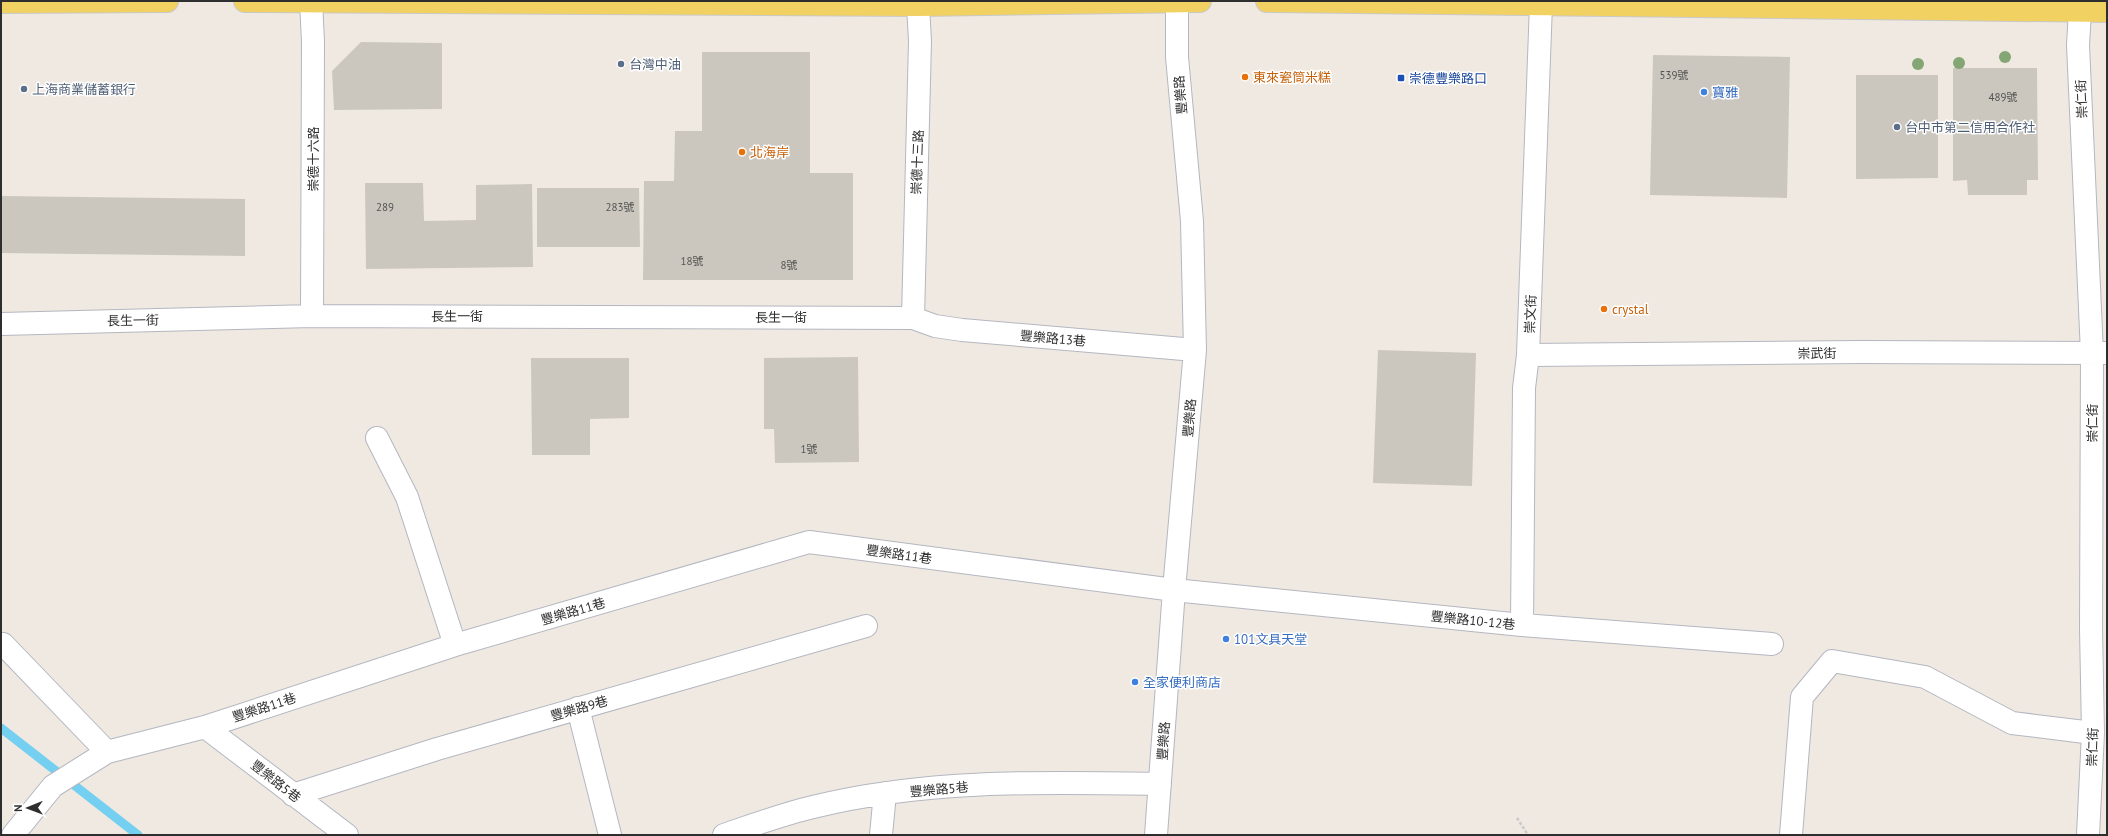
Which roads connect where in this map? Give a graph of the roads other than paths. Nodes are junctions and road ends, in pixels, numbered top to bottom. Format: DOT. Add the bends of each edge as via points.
graph roads {
  1 [pos="167,1"];
  2 [pos="244,1"];
  3 [pos="311,1"];
  4 [pos="1177,1"];
  5 [pos="1200,1"];
  6 [pos="1267,1"];
  7 [pos="1,2"];
  8 [pos="1541,4"];
  9 [pos="918,5"];
  10 [pos="2080,11"];
  11 [pos="2107,11"];
  12 [pos="312,316"];
  13 [pos="913,318"];
  14 [pos="1,324"];
  15 [pos="1195,350"];
  16 [pos="2100,353"];
  17 [pos="1528,355"];
  18 [pos="377,438"];
  19 [pos="1174,590"];
  20 [pos="1522,625"];
  21 [pos="866,626"];
  22 [pos="3,644"];
  23 [pos="1772,644"];
  24 [pos="455,645"];
  25 [pos="578,708"];
  26 [pos="205,727"];
  27 [pos="2093,733"];
  28 [pos="107,752"];
  29 [pos="1160,784"];
  30 [pos="885,793"];
  31 [pos="293,795"];
  32 [pos="13,835"];
  33 [pos="347,835"];
  34 [pos="610,835"];
  35 [pos="724,835"];
  36 [pos="881,835"];
  37 [pos="1156,835"];
  38 [pos="1791,835"];
  39 [pos="2088,835"];
  1 -- 7 [label="main road"];
  2 -- 3 [label="main road"];
  3 -- 9 [label="main road"];
  3 -- 12 [label="street, 崇德十六路"];
  4 -- 5 [label="main road"];
  4 -- 9 [label="main road"];
  4 -- 15 [label="street, 豐樂路" via="1177,57 1192,221"];
  6 -- 8 [label="main road"];
  8 -- 10 [label="main road"];
  8 -- 17 [label="street, 崇文街"];
  9 -- 13 [label="street, 崇德十三路" via="920,41"];
  10 -- 11 [label="main road"];
  10 -- 16 [label="street, 崇仁街" via="2078,45"];
  12 -- 13 [label="street, 長生一街"];
  12 -- 14 [label="street, 長生一街"];
  13 -- 15 [label="street, 豐樂路13巷" via="935,326 962,330"];
  15 -- 19 [label="street, 豐樂路"];
  16 -- 17 [label="street, 崇武街"];
  16 -- 27 [label="street, 崇仁街" via="2091,628"];
  17 -- 20 [label="street, 崇文街" via="1524,388"];
  18 -- 24 [label="street" via="407,497"];
  19 -- 20 [label="street, 豐樂路10-12巷"];
  19 -- 24 [label="street, 豐樂路11巷" via="809,542"];
  19 -- 29 [label="street, 豐樂路"];
  20 -- 23 [label="street, 豐樂路10-12巷"];
  21 -- 25 [label="street, 豐樂路9巷"];
  22 -- 28 [label="street"];
  24 -- 26 [label="street, 豐樂路11巷"];
  25 -- 31 [label="street, 豐樂路9巷"];
  25 -- 34 [label="street"];
  26 -- 28 [label="street, 豐樂路11巷"];
  26 -- 31 [label="street, 豐樂路5巷"];
  27 -- 38 [label="street" via="2012,723 1925,677 1832,661 1802,697"];
  27 -- 39 [label="street, 崇仁街"];
  28 -- 32 [label="street, 豐樂路11巷" via="53,786"];
  29 -- 30 [label="street, 豐樂路5巷" via="1079,782 965,786"];
  29 -- 37 [label="street, 豐樂路"];
  30 -- 35 [label="street, 豐樂路5巷" via="813,807"];
  30 -- 36 [label="street"];
  31 -- 33 [label="street, 豐樂路5巷"];
}
